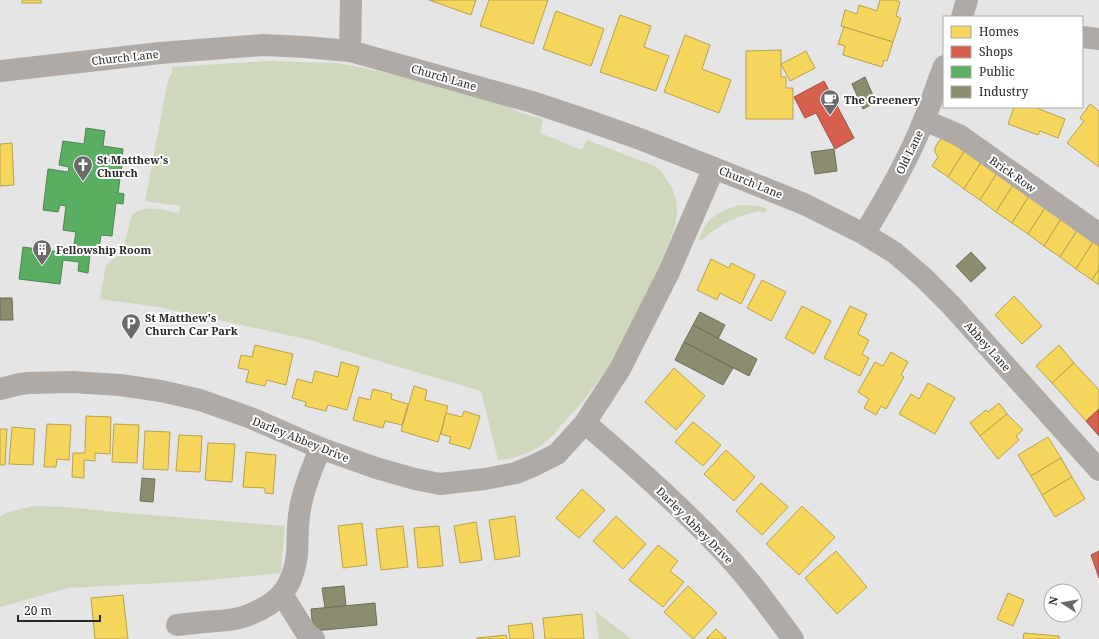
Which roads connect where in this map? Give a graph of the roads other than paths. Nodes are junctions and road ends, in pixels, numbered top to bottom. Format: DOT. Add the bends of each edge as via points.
graph roads {
  1 [pos="351,0"];
  2 [pos="967,0"];
  3 [pos="962,16"];
  4 [pos="1083,37"];
  5 [pos="1099,40"];
  6 [pos="350,51"];
  7 [pos="943,69"];
  8 [pos="0,70"];
  9 [pos="924,120"];
  10 [pos="714,168"];
  11 [pos="864,234"];
  12 [pos="1099,234"];
  13 [pos="0,389"];
  14 [pos="585,423"];
  15 [pos="320,448"];
  16 [pos="1099,470"];
  17 [pos="282,594"];
  18 [pos="177,625"];
  19 [pos="314,639"];
  20 [pos="793,639"];
  1 -- 6 [label="street"];
  2 -- 3 [label="street"];
  4 -- 5 [label="street"];
  6 -- 8 [label="street, Church Lane" via="263,45"];
  6 -- 10 [label="street, Church Lane" via="532,102 640,139"];
  7 -- 9 [label="street, Old Lane"];
  9 -- 11 [label="street, Old Lane" via="889,193"];
  9 -- 12 [label="street, Brick Row" via="959,135"];
  10 -- 11 [label="street, Church Lane" via="804,204"];
  10 -- 14 [label="street, Darley Abbey Drive" via="668,274 624,361"];
  11 -- 16 [label="street, Abbey Lane" via="894,253 950,304"];
  13 -- 15 [label="street, Darley Abbey Drive" via="28,383 72,382 161,391 200,400 251,418"];
  14 -- 15 [label="street, Darley Abbey Drive" via="557,454 516,473 440,484 376,468"];
  14 -- 20 [label="street, Darley Abbey Drive" via="643,473 721,549 755,587"];
  15 -- 17 [label="street" via="304,491 298,518 294,570"];
  17 -- 18 [label="street" via="274,602 245,616"];
  17 -- 19 [label="street" via="307,634"];
}
